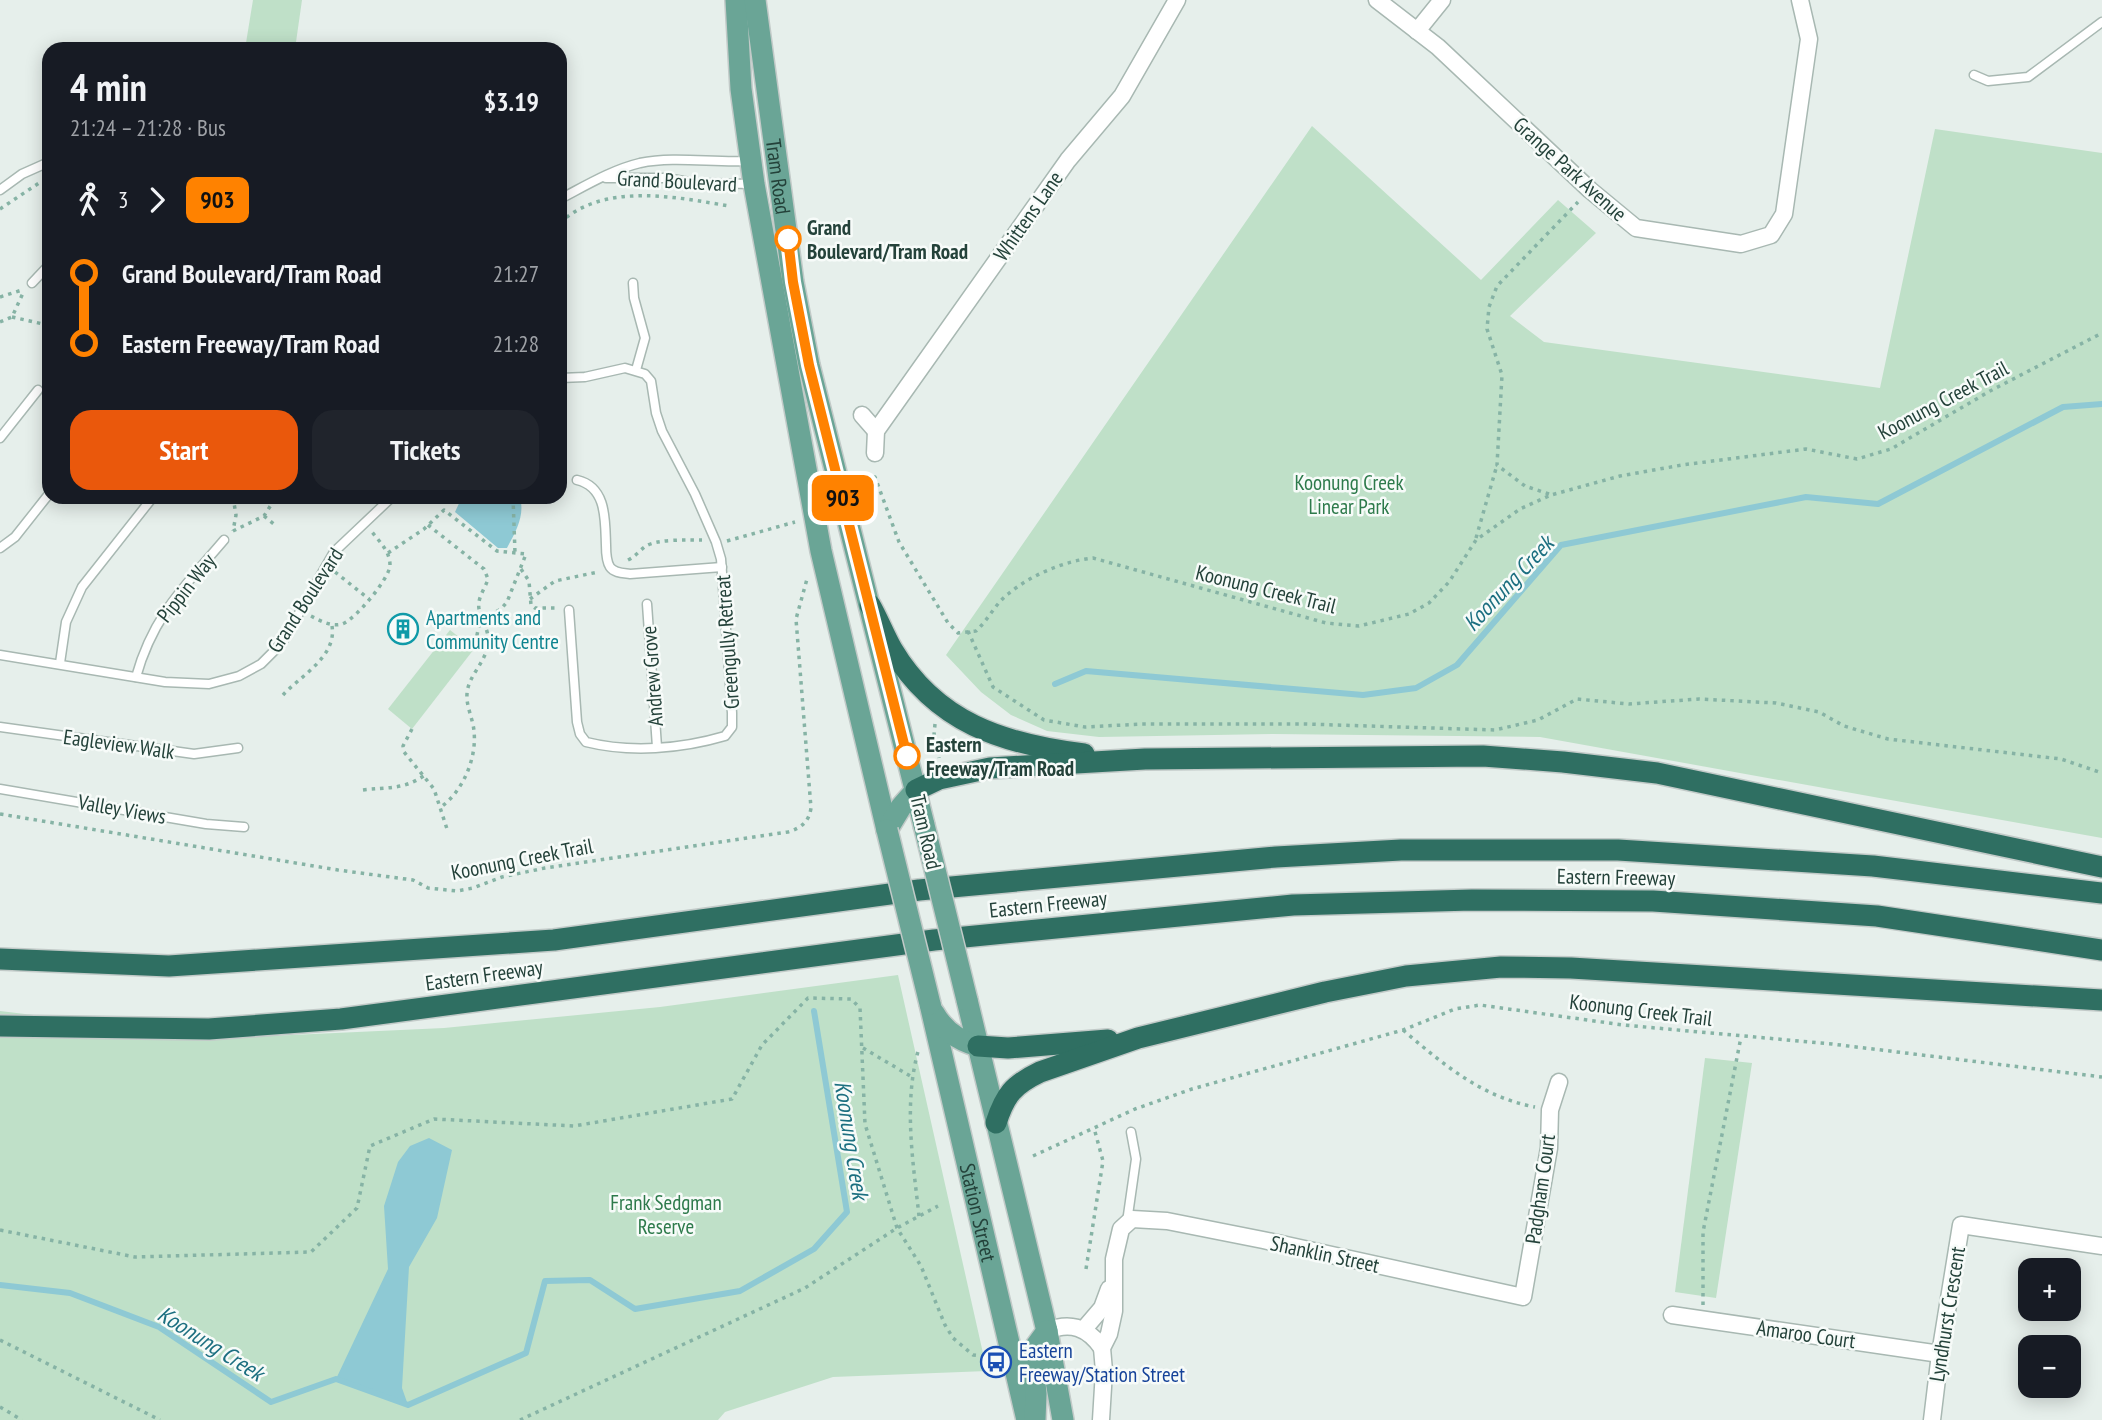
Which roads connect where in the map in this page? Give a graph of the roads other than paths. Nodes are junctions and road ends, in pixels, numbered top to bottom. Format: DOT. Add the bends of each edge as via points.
graph roads {
  1 [pos="736,0"];
  2 [pos="755,0"];
  3 [pos="1177,0"];
  4 [pos="1377,0"];
  5 [pos="1442,0"];
  6 [pos="1800,0"];
  7 [pos="2102,22"];
  8 [pos="1417,31"];
  9 [pos="1974,75"];
  10 [pos="752,161"];
  11 [pos="42,165"];
  12 [pos="780,172"];
  13 [pos="599,178"];
  14 [pos="754,184"];
  15 [pos="0,190"];
  16 [pos="567,195"];
  17 [pos="42,272"];
  18 [pos="32,283"];
  19 [pos="633,283"];
  20 [pos="636,370"];
  21 [pos="567,378"];
  22 [pos="38,390"];
  23 [pos="862,415"];
  24 [pos="876,432"];
  25 [pos="0,438"];
  26 [pos="875,453"];
  27 [pos="577,480"];
  28 [pos="42,503"];
  29 [pos="147,504"];
  30 [pos="384,504"];
  31 [pos="224,540"];
  32 [pos="0,548"];
  33 [pos="722,568"];
  34 [pos="647,604"];
  35 [pos="870,605"];
  36 [pos="569,610"];
  37 [pos="0,654"];
  38 [pos="60,663"];
  39 [pos="136,677"];
  40 [pos="0,727"];
  41 [pos="657,747"];
  42 [pos="238,748"];
  43 [pos="1145,759"];
  44 [pos="0,789"];
  45 [pos="916,790"];
  46 [pos="244,827"];
  47 [pos="887,830"];
  48 [pos="2102,867"];
  49 [pos="2102,892"];
  50 [pos="2102,950"];
  51 [pos="0,959"];
  52 [pos="2102,1000"];
  53 [pos="930,1004"];
  54 [pos="0,1026"];
  55 [pos="1138,1038"];
  56 [pos="978,1046"];
  57 [pos="1559,1082"];
  58 [pos="996,1124"];
  59 [pos="1131,1132"];
  60 [pos="1128,1222"];
  61 [pos="2102,1246"];
  62 [pos="1113,1280"];
  63 [pos="1523,1297"];
  64 [pos="1672,1315"];
  65 [pos="1084,1329"];
  66 [pos="1047,1331"];
  67 [pos="1102,1348"];
  68 [pos="1940,1354"];
  69 [pos="1027,1420"];
  70 [pos="1035,1420"];
  71 [pos="1063,1420"];
  72 [pos="1101,1420"];
  73 [pos="1932,1420"];
  1 -- 10 [label="main road, Tram Road" via="741,89"];
  2 -- 12 [label="main road, Tram Road"];
  3 -- 24 [label="street, Whittens Lane" via="1122,96 1068,160"];
  4 -- 8 [label="street, Grange Park Avenue"];
  5 -- 8 [label="street"];
  6 -- 8 [label="street, Grange Park Avenue" via="1809,39 1784,214 1771,235 1741,244 1636,228"];
  7 -- 9 [label="lane" via="2028,77 1988,81"];
  10 -- 12 [label="main road"];
  10 -- 13 [label="lane, Grand Boulevard" via="640,163"];
  10 -- 14 [label="main road, Tram Road"];
  11 -- 15 [label="lane"];
  12 -- 14 [label="main road"];
  12 -- 35 [label="main road, Tram Road" via="809,365"];
  13 -- 14 [label="lane, Grand Boulevard"];
  13 -- 16 [label="lane, Grand Boulevard"];
  14 -- 47 [label="main road, Tram Road" via="821,551"];
  17 -- 18 [label="lane"];
  19 -- 20 [label="lane" via="645,338"];
  20 -- 21 [label="lane"];
  20 -- 33 [label="lane, Greengully Retreat" via="651,381 662,430 716,542"];
  22 -- 25 [label="lane"];
  23 -- 24 [label="street"];
  24 -- 26 [label="street"];
  27 -- 33 [label="lane" via="599,493 607,555 617,572"];
  28 -- 32 [label="lane"];
  29 -- 38 [label="lane" via="82,587 66,622"];
  30 -- 39 [label="lane, Grand Boulevard" via="325,564 272,655 239,676 209,684"];
  31 -- 39 [label="lane, Pippin Way" via="167,608 146,642"];
  33 -- 41 [label="lane, Greengully Retreat" via="732,727 714,740"];
  34 -- 41 [label="lane, Andrew Grove"];
  35 -- 43 [label="highway" via="892,649 924,691 965,722 1033,746"];
  35 -- 45 [label="main road, Tram Road"];
  36 -- 41 [label="lane, Greengully Retreat" via="580,734 586,742 608,748"];
  37 -- 38 [label="lane, Grand Boulevard"];
  38 -- 39 [label="lane, Grand Boulevard"];
  40 -- 42 [label="lane, Eagleview Walk" via="194,754"];
  43 -- 45 [label="highway" via="990,768 939,779"];
  43 -- 48 [label="highway" via="1482,757 1563,762 1657,773"];
  44 -- 46 [label="lane, Valley Views"];
  45 -- 47 [label="main road"];
  45 -- 56 [label="main road, Tram Road, bridge"];
  47 -- 53 [label="main road, Tram Road, bridge"];
  49 -- 51 [label="highway, Eastern Freeway" via="1860,865 1618,850 1401,850 919,890 554,940 169,966"];
  50 -- 54 [label="highway, Eastern Freeway" via="1877,916 1654,901 1306,905 934,940 341,1019 209,1030"];
  52 -- 55 [label="highway" via="1501,967 1406,976"];
  53 -- 56 [label="main road" via="944,1028"];
  53 -- 69 [label="main road, Station Street"];
  55 -- 56 [label="highway"];
  55 -- 58 [label="highway" via="1026,1079 1010,1091"];
  56 -- 58 [label="main road, Station Street"];
  57 -- 63 [label="street, Padgham Court" via="1550,1110 1549,1148"];
  58 -- 66 [label="main road, Station Street"];
  59 -- 60 [label="lane" via="1136,1159"];
  60 -- 62 [label="street" via="1117,1242"];
  60 -- 63 [label="street, Shanklin Street" via="1138,1218 1167,1221"];
  61 -- 68 [label="street, Lyndhurst Crescent" via="1961,1225"];
  62 -- 65 [label="street" via="1102,1308"];
  62 -- 67 [label="street" via="1114,1311"];
  64 -- 68 [label="street, Amaroo Court"];
  65 -- 66 [label="street" via="1059,1326"];
  65 -- 67 [label="street"];
  66 -- 70 [label="main road" via="1036,1346 1033,1361"];
  66 -- 71 [label="main road, Station Street"];
  67 -- 72 [label="street"];
  68 -- 73 [label="street, Lyndhurst Crescent"];
}
